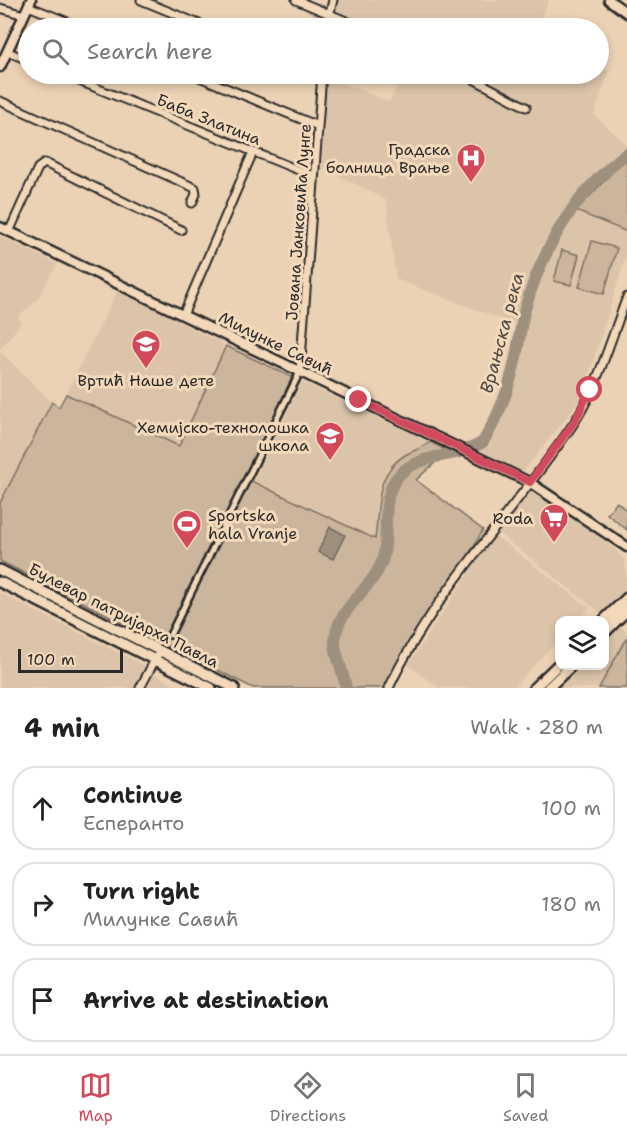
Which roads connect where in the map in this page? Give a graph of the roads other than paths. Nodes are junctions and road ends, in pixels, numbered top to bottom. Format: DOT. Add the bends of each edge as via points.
graph roads {
  1 [pos="141,0"];
  2 [pos="296,0"];
  3 [pos="333,0"];
  4 [pos="609,0"];
  5 [pos="30,3"];
  6 [pos="0,8"];
  7 [pos="328,13"];
  8 [pos="627,13"];
  9 [pos="24,15"];
  10 [pos="23,18"];
  11 [pos="62,18"];
  12 [pos="185,18"];
  13 [pos="328,18"];
  14 [pos="340,18"];
  15 [pos="18,29"];
  16 [pos="8,52"];
  17 [pos="18,56"];
  18 [pos="1,62"];
  19 [pos="86,84"];
  20 [pos="216,84"];
  21 [pos="320,84"];
  22 [pos="483,84"];
  23 [pos="0,101"];
  24 [pos="526,107"];
  25 [pos="318,126"];
  26 [pos="253,152"];
  27 [pos="314,176"];
  28 [pos="192,203"];
  29 [pos="0,227"];
  30 [pos="181,230"];
  31 [pos="9,232"];
  32 [pos="627,297"];
  33 [pos="183,315"];
  34 [pos="300,372"];
  35 [pos="530,482"];
  36 [pos="627,547"];
  37 [pos="0,570"];
  38 [pos="0,582"];
  39 [pos="627,598"];
  40 [pos="627,610"];
  41 [pos="609,616"];
  42 [pos="609,628"];
  43 [pos="170,635"];
  44 [pos="161,651"];
  45 [pos="154,661"];
  46 [pos="555,668"];
  47 [pos="567,670"];
  48 [pos="140,688"];
  49 [pos="211,688"];
  50 [pos="234,688"];
  51 [pos="389,688"];
  52 [pos="534,688"];
  53 [pos="548,688"];
  1 -- 12 [label="street"];
  2 -- 7 [label="street"];
  3 -- 7 [label="street"];
  4 -- 8 [label="street"];
  5 -- 9 [label="street"];
  5 -- 11 [label="street"];
  6 -- 9 [label="street"];
  7 -- 13 [label="street"];
  7 -- 14 [label="street"];
  9 -- 10 [label="street"];
  15 -- 16 [label="street"];
  16 -- 17 [label="street"];
  16 -- 18 [label="street"];
  19 -- 26 [label="street, Баба Златина"];
  20 -- 25 [label="street"];
  21 -- 25 [label="street, Јована Јанковића Лунге"];
  22 -- 24 [label="street"];
  23 -- 28 [label="street" via="195,188"];
  25 -- 27 [label="street, Јована Јанковића Лунге"];
  26 -- 27 [label="street, Баба Златина"];
  26 -- 33 [label="street"];
  27 -- 34 [label="street, Јована Јанковића Лунге"];
  29 -- 31 [label="street, Милунке Савић"];
  30 -- 31 [label="street" via="45,163 38,168"];
  31 -- 33 [label="street, Милунке Савић"];
  32 -- 35 [label="street" via="579,414"];
  33 -- 34 [label="street, Милунке Савић"];
  34 -- 35 [label="street, Милунке Савић"];
  34 -- 43 [label="street"];
  35 -- 36 [label="street, Милунке Савић"];
  35 -- 51 [label="street" via="460,573"];
  37 -- 44 [label="main road, Булевар патријарха Павла"];
  38 -- 45 [label="main road, Булевар патријарха Павла"];
  39 -- 41 [label="main road"];
  40 -- 42 [label="main road"];
  44 -- 45 [label="street"];
  44 -- 50 [label="main road, Булевар патријарха Павла"];
  45 -- 48 [label="street"];
  45 -- 49 [label="main road, Булевар патријарха Павла"];
  46 -- 52 [label="main road"];
  47 -- 53 [label="main road"];
}
